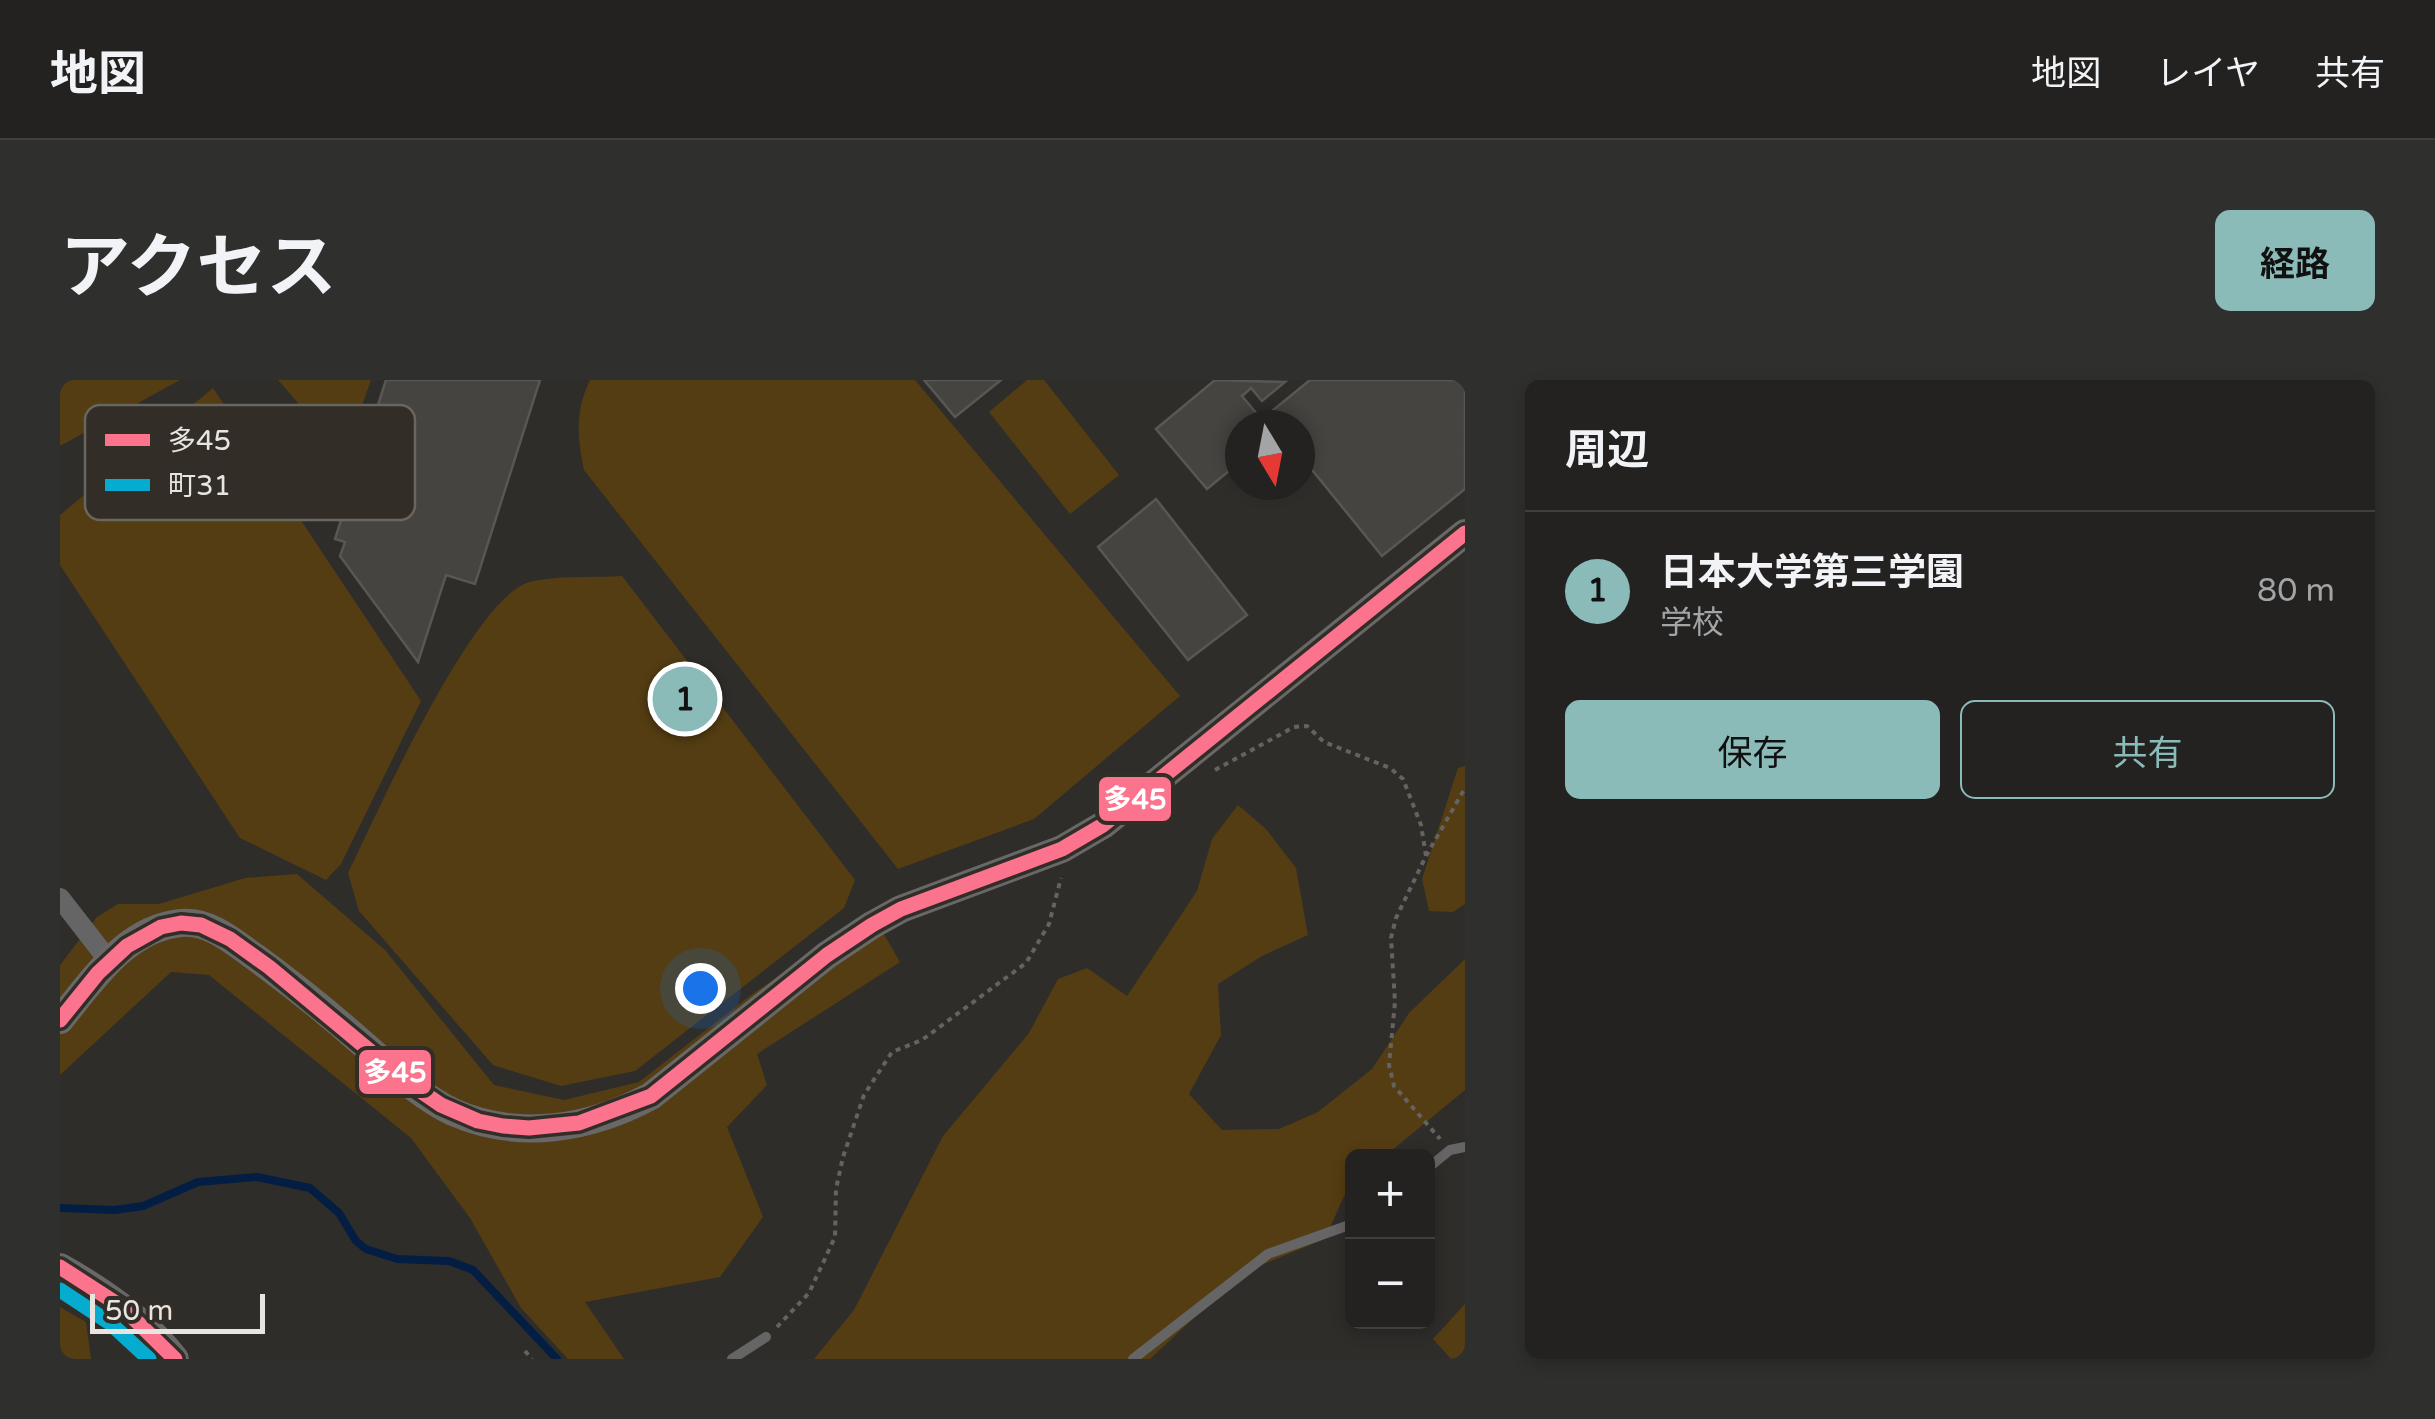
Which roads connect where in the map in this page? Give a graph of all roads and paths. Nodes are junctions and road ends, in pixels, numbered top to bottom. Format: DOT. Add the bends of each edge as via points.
graph roads {
  1 [pos="1465,533"];
  2 [pos="1198,751"];
  3 [pos="1465,788"];
  4 [pos="1062,849"];
  5 [pos="1426,856"];
  6 [pos="60,898"];
  7 [pos="109,961"];
  8 [pos="60,1020"];
  9 [pos="1465,1147"];
  10 [pos="1450,1150"];
  11 [pos="1435,1162"];
  12 [pos="1345,1226"];
  13 [pos="60,1267"];
  14 [pos="766,1337"];
  15 [pos="525,1351"];
  16 [pos="176,1359"];
  17 [pos="532,1359"];
  18 [pos="732,1359"];
  19 [pos="1133,1359"];
  1 -- 2 [label="street"];
  2 -- 4 [label="street"];
  2 -- 5 [label="path" via="1216,771 1307,726 1324,742 1403,779"];
  3 -- 5 [label="path"];
  4 -- 7 [label="street" via="872,925 651,1096 618,1114 559,1128 489,1123 432,1100 222,933 192,922 165,926"];
  4 -- 14 [label="path" via="1048,924 1026,963 922,1040 892,1052 864,1095 842,1157 835,1237 810,1293"];
  5 -- 10 [label="path" via="1391,938 1395,1002 1389,1065 1394,1086"];
  6 -- 7 [label="street"];
  7 -- 8 [label="street"];
  9 -- 10 [label="lane"];
  10 -- 11 [label="lane"];
  12 -- 19 [label="lane" via="1268,1254"];
  13 -- 16 [label="street" via="119,1305"];
  14 -- 18 [label="lane"];
  15 -- 17 [label="path"];
}
